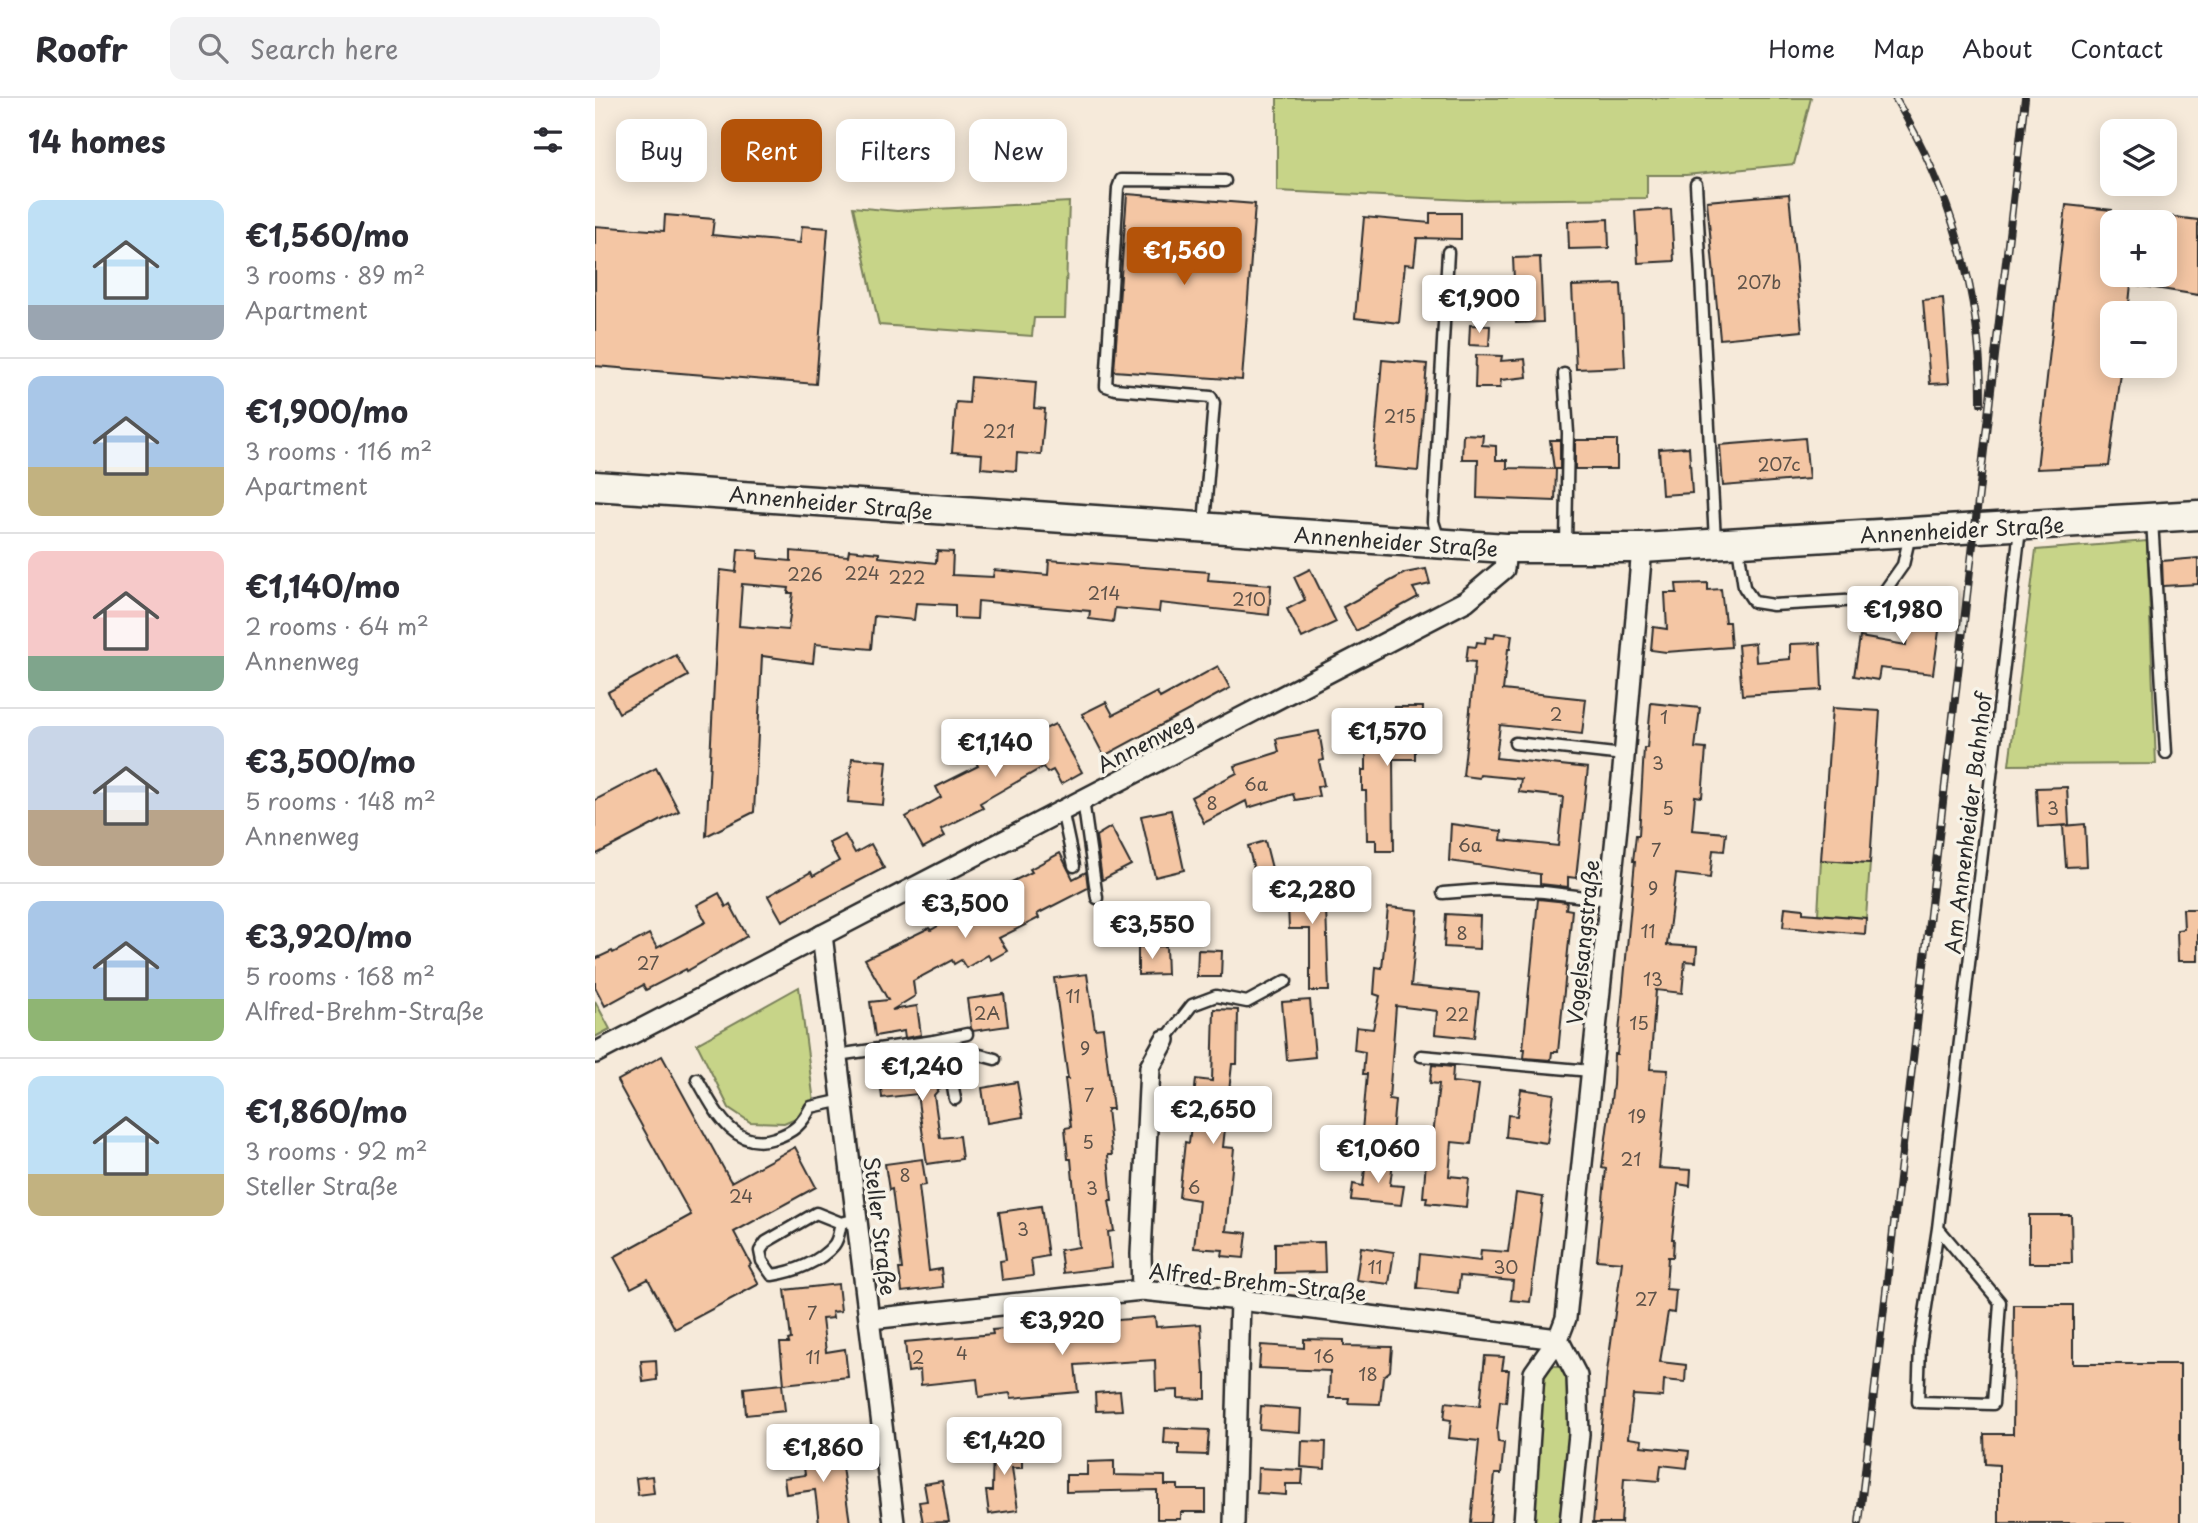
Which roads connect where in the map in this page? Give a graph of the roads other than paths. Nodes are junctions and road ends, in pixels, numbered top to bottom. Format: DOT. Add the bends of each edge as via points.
graph roads {
  1 [pos="1225,181"];
  2 [pos="1696,184"];
  3 [pos="1448,252"];
  4 [pos="1563,374"];
  5 [pos="595,486"];
  6 [pos="2198,515"];
  7 [pos="2152,517"];
  8 [pos="2021,525"];
  9 [pos="1204,528"];
  10 [pos="1910,532"];
  11 [pos="1727,542"];
  12 [pos="1440,543"];
  13 [pos="1506,548"];
  14 [pos="1566,548"];
  15 [pos="1642,548"];
  16 [pos="1515,743"];
  17 [pos="2166,753"];
  18 [pos="1624,755"];
  19 [pos="1083,799"];
  20 [pos="1062,810"];
  21 [pos="1074,866"];
  22 [pos="1443,893"];
  23 [pos="1097,898"];
  24 [pos="1609,900"];
  25 [pos="822,935"];
  26 [pos="1286,981"];
  27 [pos="967,1034"];
  28 [pos="1165,1040"];
  29 [pos="934,1041"];
  30 [pos="946,1046"];
  31 [pos="595,1052"];
  32 [pos="837,1055"];
  33 [pos="1422,1056"];
  34 [pos="995,1059"];
  35 [pos="1591,1071"];
  36 [pos="697,1079"];
  37 [pos="955,1099"];
  38 [pos="843,1100"];
  39 [pos="849,1221"];
  40 [pos="1938,1228"];
  41 [pos="1142,1290"];
  42 [pos="1240,1300"];
  43 [pos="870,1319"];
  44 [pos="1558,1339"];
  45 [pos="894,1523"];
  46 [pos="1234,1523"];
  47 [pos="1524,1523"];
  48 [pos="1570,1523"];
  1 -- 9 [label="lane" via="1121,180 1106,386 1211,397 1215,403"];
  2 -- 11 [label="lane"];
  3 -- 12 [label="lane" via="1433,521"];
  4 -- 14 [label="lane" via="1568,433"];
  5 -- 9 [label="street, Annenheider Straße"];
  6 -- 7 [label="street, Annenheider Straße"];
  7 -- 8 [label="street, Annenheider Straße"];
  7 -- 17 [label="lane"];
  8 -- 10 [label="street, Annenheider Straße"];
  8 -- 40 [label="lane, Am Annenheider Bahnhof"];
  9 -- 12 [label="street, Annenheider Straße"];
  10 -- 11 [label="street, Annenheider Straße"];
  10 -- 11 [label="lane" via="1903,565 1879,599 1773,606 1754,601"];
  11 -- 15 [label="street, Annenheider Straße"];
  12 -- 13 [label="street, Annenheider Straße"];
  13 -- 14 [label="street, Annenheider Straße"];
  13 -- 19 [label="street, Annenweg" via="1504,569 1466,601"];
  14 -- 15 [label="street, Annenheider Straße"];
  15 -- 18 [label="street, Vogelsangstraße"];
  16 -- 18 [label="lane"];
  18 -- 24 [label="street, Vogelsangstraße"];
  19 -- 20 [label="street, Annenweg"];
  19 -- 23 [label="lane"];
  20 -- 21 [label="lane"];
  20 -- 25 [label="street, Annenweg"];
  22 -- 24 [label="lane" via="1495,889"];
  24 -- 35 [label="street, Vogelsangstraße"];
  25 -- 31 [label="street, Annenweg"];
  25 -- 32 [label="street, Steller Straße"];
  26 -- 28 [label="lane" via="1247,1002 1216,996 1192,1005"];
  27 -- 29 [label="lane"];
  28 -- 41 [label="street" via="1150,1067"];
  29 -- 30 [label="lane"];
  29 -- 32 [label="lane"];
  30 -- 34 [label="lane"];
  30 -- 37 [label="lane"];
  32 -- 38 [label="street, Steller Straße"];
  33 -- 35 [label="lane"];
  35 -- 44 [label="street, Vogelsangstraße" via="1566,1318"];
  36 -- 38 [label="lane" via="718,1116 753,1142 786,1134 805,1120 811,1107"];
  38 -- 39 [label="street, Steller Straße"];
  39 -- 39 [label="lane" via="816,1213 766,1242 760,1251 766,1269 772,1275 787,1273 821,1258 837,1243"];
  39 -- 43 [label="street, Steller Straße"];
  40 -- 40 [label="lane, Am Annenheider Bahnhof" via="1920,1346 1918,1402 1993,1404 2000,1302"];
  41 -- 42 [label="street, Alfred-Brehm-Straße"];
  41 -- 43 [label="street, Alfred-Brehm-Straße"];
  42 -- 44 [label="street, Alfred-Brehm-Straße"];
  42 -- 46 [label="street"];
  43 -- 45 [label="street, Steller Straße"];
  44 -- 47 [label="street, Vogelsangstraße" via="1534,1373"];
  44 -- 48 [label="street" via="1577,1376 1579,1434"];
}
